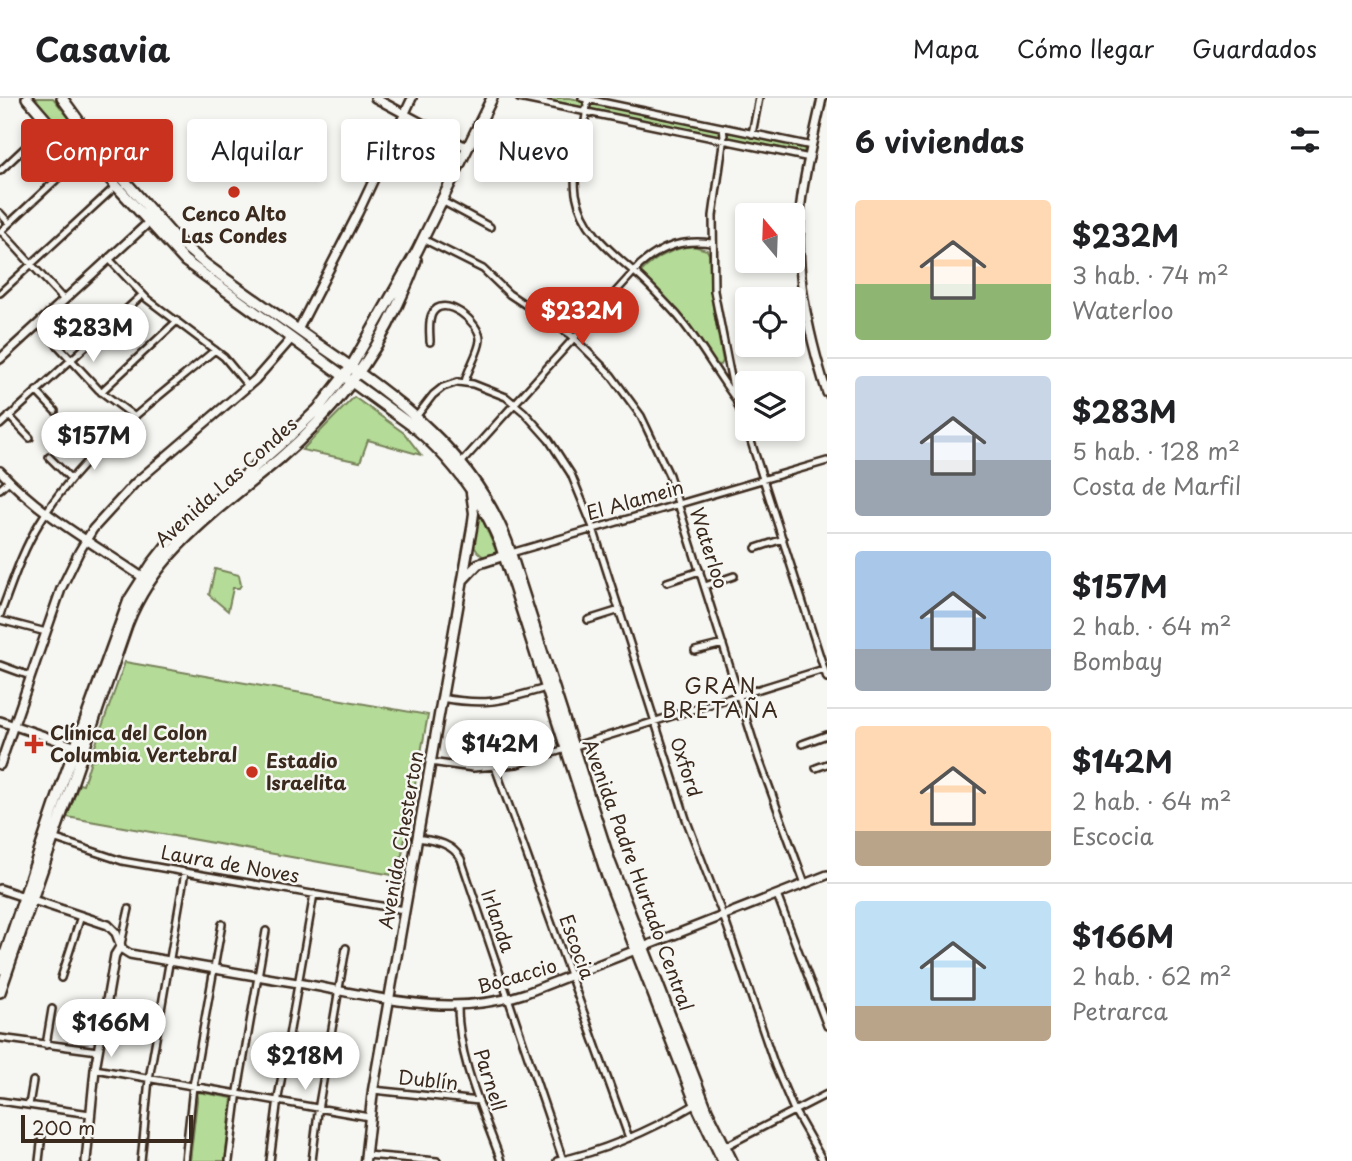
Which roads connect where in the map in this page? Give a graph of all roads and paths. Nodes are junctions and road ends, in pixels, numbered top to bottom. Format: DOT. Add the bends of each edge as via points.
graph roads {
  1 [pos="27,98"];
  2 [pos="62,98"];
  3 [pos="375,98"];
  4 [pos="412,98"];
  5 [pos="492,98"];
  6 [pos="519,98"];
  7 [pos="620,98"];
  8 [pos="759,98"];
  9 [pos="822,98"];
  10 [pos="585,99"];
  11 [pos="619,106"];
  12 [pos="585,112"];
  13 [pos="406,115"];
  14 [pos="44,119"];
  15 [pos="77,119"];
  16 [pos="723,128"];
  17 [pos="752,134"];
  18 [pos="723,141"];
  19 [pos="812,146"];
  20 [pos="468,148"];
  21 [pos="21,151"];
  22 [pos="810,159"];
  23 [pos="0,171"];
  24 [pos="53,182"];
  25 [pos="113,182"];
  26 [pos="125,182"];
  27 [pos="116,185"];
  28 [pos="442,201"];
  29 [pos="0,214"];
  30 [pos="9,223"];
  31 [pos="148,223"];
  32 [pos="490,227"];
  33 [pos="0,231"];
  34 [pos="423,239"];
  35 [pos="712,243"];
  36 [pos="109,259"];
  37 [pos="31,264"];
  38 [pos="634,271"];
  39 [pos="238,288"];
  40 [pos="223,290"];
  41 [pos="0,293"];
  42 [pos="142,295"];
  43 [pos="64,300"];
  44 [pos="177,321"];
  45 [pos="38,324"];
  46 [pos="295,334"];
  47 [pos="573,337"];
  48 [pos="430,342"];
  49 [pos="215,350"];
  50 [pos="0,359"];
  51 [pos="71,360"];
  52 [pos="356,371"];
  53 [pos="349,379"];
  54 [pos="465,382"];
  55 [pos="248,386"];
  56 [pos="36,391"];
  57 [pos="101,392"];
  58 [pos="827,393"];
  59 [pos="735,398"];
  60 [pos="514,403"];
  61 [pos="55,411"];
  62 [pos="9,416"];
  63 [pos="135,417"];
  64 [pos="416,418"];
  65 [pos="0,425"];
  66 [pos="76,432"];
  67 [pos="30,438"];
  68 [pos="751,441"];
  69 [pos="95,452"];
  70 [pos="49,457"];
  71 [pos="827,461"];
  72 [pos="462,462"];
  73 [pos="0,471"];
  74 [pos="71,478"];
  75 [pos="764,479"];
  76 [pos="9,481"];
  77 [pos="467,484"];
  78 [pos="0,489"];
  79 [pos="678,504"];
  80 [pos="47,510"];
  81 [pos="593,529"];
  82 [pos="783,539"];
  83 [pos="86,540"];
  84 [pos="469,546"];
  85 [pos="756,548"];
  86 [pos="507,554"];
  87 [pos="482,562"];
  88 [pos="700,571"];
  89 [pos="734,576"];
  90 [pos="146,579"];
  91 [pos="667,582"];
  92 [pos="461,585"];
  93 [pos="705,586"];
  94 [pos="620,610"];
  95 [pos="0,618"];
  96 [pos="588,620"];
  97 [pos="46,632"];
  98 [pos="723,644"];
  99 [pos="695,651"];
  100 [pos="0,665"];
  101 [pos="824,669"];
  102 [pos="30,676"];
  103 [pos="827,677"];
  104 [pos="546,688"];
  105 [pos="740,695"];
  106 [pos="441,698"];
  107 [pos="0,721"];
  108 [pos="655,722"];
  109 [pos="14,726"];
  110 [pos="827,735"];
  111 [pos="802,744"];
  112 [pos="80,748"];
  113 [pos="569,748"];
  114 [pos="430,761"];
  115 [pos="827,764"];
  116 [pos="0,765"];
  117 [pos="495,767"];
  118 [pos="816,768"];
  119 [pos="53,838"];
  120 [pos="417,838"];
  121 [pos="185,872"];
  122 [pos="827,875"];
  123 [pos="805,884"];
  124 [pos="0,889"];
  125 [pos="313,894"];
  126 [pos="777,895"];
  127 [pos="28,899"];
  128 [pos="129,909"];
  129 [pos="404,910"];
  130 [pos="81,916"];
  131 [pos="723,917"];
  132 [pos="222,924"];
  133 [pos="265,931"];
  134 [pos="120,947"];
  135 [pos="346,948"];
  136 [pos="639,950"];
  137 [pos="169,961"];
  138 [pos="0,969"];
  139 [pos="214,969"];
  140 [pos="258,976"];
  141 [pos="570,976"];
  142 [pos="61,978"];
  143 [pos="298,983"];
  144 [pos="339,990"];
  145 [pos="0,992"];
  146 [pos="508,998"];
  147 [pos="389,1000"];
  148 [pos="458,1006"];
  149 [pos="52,1009"];
  150 [pos="827,1026"];
  151 [pos="0,1038"];
  152 [pos="46,1045"];
  153 [pos="98,1051"];
  154 [pos="95,1069"];
  155 [pos="149,1079"];
  156 [pos="33,1081"];
  157 [pos="193,1086"];
  158 [pos="373,1090"];
  159 [pos="237,1094"];
  160 [pos="827,1094"];
  161 [pos="0,1101"];
  162 [pos="278,1101"];
  163 [pos="479,1101"];
  164 [pos="696,1104"];
  165 [pos="29,1105"];
  166 [pos="319,1108"];
  167 [pos="794,1110"];
  168 [pos="90,1114"];
  169 [pos="369,1117"];
  170 [pos="42,1135"];
  171 [pos="629,1138"];
  172 [pos="724,1147"];
  173 [pos="365,1158"];
  174 [pos="560,1160"];
  175 [pos="39,1161"];
  176 [pos="86,1161"];
  177 [pos="141,1161"];
  178 [pos="185,1161"];
  179 [pos="229,1161"];
  180 [pos="270,1161"];
  181 [pos="312,1161"];
  182 [pos="437,1161"];
  183 [pos="501,1161"];
  184 [pos="723,1161"];
  185 [pos="732,1161"];
  186 [pos="823,1161"];
  1 -- 14 [label="main road"];
  2 -- 15 [label="main road"];
  3 -- 13 [label="street"];
  4 -- 13 [label="street"];
  5 -- 20 [label="main road, Avenida Las Condes"];
  6 -- 12 [label="street"];
  7 -- 11 [label="street"];
  8 -- 17 [label="street"];
  9 -- 19 [label="street"];
  10 -- 11 [label="street"];
  10 -- 12 [label="street"];
  11 -- 16 [label="street"];
  12 -- 18 [label="street"];
  12 -- 38 [label="street" via="575,171 579,205 599,240"];
  13 -- 20 [label="street"];
  13 -- 46 [label="street"];
  16 -- 17 [label="street"];
  16 -- 18 [label="street"];
  17 -- 19 [label="street"];
  18 -- 22 [label="street"];
  18 -- 35 [label="street"];
  19 -- 22 [label="street"];
  20 -- 28 [label="main road, Avenida Las Condes"];
  21 -- 23 [label="street"];
  22 -- 58 [label="street" via="800,219 800,280"];
  24 -- 30 [label="street"];
  25 -- 27 [label="main road"];
  26 -- 39 [label="main road" via="176,239"];
  27 -- 31 [label="main road"];
  27 -- 37 [label="street"];
  28 -- 32 [label="street"];
  28 -- 34 [label="main road, Avenida Las Condes"];
  29 -- 30 [label="street"];
  30 -- 33 [label="street"];
  31 -- 36 [label="street"];
  31 -- 40 [label="main road" via="178,255"];
  33 -- 37 [label="street"];
  34 -- 47 [label="street, Waterloo" via="483,269 509,294"];
  34 -- 52 [label="main road, Avenida Las Condes" via="393,316"];
  35 -- 38 [label="street" via="671,246"];
  35 -- 59 [label="street" via="717,311"];
  36 -- 42 [label="street"];
  36 -- 43 [label="street"];
  37 -- 41 [label="street"];
  37 -- 43 [label="street"];
  38 -- 47 [label="street"];
  38 -- 59 [label="street" via="687,327"];
  39 -- 40 [label="main road"];
  39 -- 46 [label="main road"];
  40 -- 46 [label="main road"];
  42 -- 44 [label="street"];
  42 -- 51 [label="street"];
  43 -- 45 [label="street"];
  44 -- 49 [label="street"];
  44 -- 57 [label="street"];
  45 -- 50 [label="street"];
  45 -- 51 [label="street"];
  46 -- 52 [label="main road, Avenida Padre Hurtado Central"];
  46 -- 53 [label="main road, Avenida Padre Hurtado Central"];
  46 -- 55 [label="street"];
  47 -- 60 [label="street"];
  47 -- 79 [label="street, Waterloo" via="611,375 641,416 661,454"];
  48 -- 54 [label="street" via="430,318 439,307 452,308 472,324 480,341"];
  49 -- 55 [label="street"];
  49 -- 63 [label="street"];
  51 -- 56 [label="street"];
  51 -- 57 [label="street"];
  52 -- 53 [label="main road, Avenida Las Condes"];
  52 -- 64 [label="main road, Avenida Padre Hurtado Central"];
  53 -- 77 [label="main road, Avenida Padre Hurtado Central" via="424,435"];
  53 -- 90 [label="main road, Avenida Las Condes" via="177,534"];
  54 -- 60 [label="street, Oxford"];
  54 -- 64 [label="street" via="439,390"];
  55 -- 83 [label="street" via="135,483"];
  56 -- 61 [label="street"];
  56 -- 62 [label="street"];
  57 -- 63 [label="street"];
  60 -- 72 [label="street"];
  60 -- 81 [label="street, Oxford" via="565,462"];
  62 -- 65 [label="street"];
  62 -- 67 [label="street"];
  63 -- 69 [label="street"];
  64 -- 72 [label="main road, Avenida Padre Hurtado Central"];
  66 -- 69 [label="street"];
  68 -- 75 [label="street"];
  69 -- 74 [label="street"];
  70 -- 74 [label="street"];
  71 -- 75 [label="street, El Alamein"];
  72 -- 86 [label="main road, Avenida Padre Hurtado Central" via="491,506"];
  73 -- 76 [label="street"];
  74 -- 80 [label="street"];
  75 -- 79 [label="street, El Alamein"];
  75 -- 82 [label="street"];
  76 -- 78 [label="street"];
  76 -- 80 [label="street"];
  77 -- 84 [label="main road, Avenida Chesterton" via="474,513"];
  77 -- 86 [label="main road, Avenida Padre Hurtado Central"];
  79 -- 81 [label="street, El Alamein"];
  79 -- 88 [label="street, Waterloo"];
  80 -- 83 [label="street"];
  80 -- 95 [label="street" via="26,548"];
  81 -- 86 [label="street, El Alamein"];
  81 -- 94 [label="street, Oxford"];
  82 -- 85 [label="street"];
  82 -- 101 [label="street"];
  83 -- 90 [label="street"];
  83 -- 97 [label="street"];
  84 -- 87 [label="main road"];
  84 -- 92 [label="main road, Avenida Chesterton"];
  86 -- 87 [label="main road, El Alamein"];
  86 -- 104 [label="main road, Avenida Padre Hurtado Central"];
  86 -- 113 [label="main road, Avenida Padre Hurtado Central"];
  87 -- 92 [label="main road, El Alamein"];
  88 -- 91 [label="street"];
  88 -- 93 [label="street, Waterloo"];
  89 -- 93 [label="street"];
  90 -- 112 [label="main road, Avenida Las Condes" via="121,619"];
  92 -- 106 [label="main road, Avenida Chesterton"];
  93 -- 98 [label="street, Waterloo"];
  94 -- 96 [label="street"];
  94 -- 108 [label="street, Oxford"];
  95 -- 97 [label="street"];
  97 -- 102 [label="street"];
  98 -- 99 [label="street"];
  98 -- 105 [label="street, Waterloo"];
  100 -- 102 [label="street"];
  101 -- 103 [label="street"];
  101 -- 105 [label="street"];
  102 -- 109 [label="street"];
  104 -- 106 [label="street" via="492,703"];
  104 -- 113 [label="main road, Avenida Padre Hurtado Central"];
  105 -- 108 [label="street"];
  105 -- 123 [label="street, Waterloo"];
  106 -- 114 [label="main road, Avenida Chesterton"];
  107 -- 109 [label="street"];
  108 -- 113 [label="street"];
  108 -- 131 [label="street, Oxford"];
  109 -- 112 [label="street"];
  109 -- 116 [label="street"];
  110 -- 111 [label="street"];
  112 -- 119 [label="main road, Avenida Las Condes"];
  112 -- 127 [label="main road, Avenida Las Condes"];
  113 -- 117 [label="street"];
  113 -- 136 [label="main road, Avenida Padre Hurtado Central"];
  114 -- 117 [label="street"];
  114 -- 120 [label="main road, Avenida Chesterton"];
  115 -- 118 [label="street"];
  117 -- 141 [label="street, Escocia"];
  119 -- 121 [label="street, Laura de Noves" via="117,860"];
  119 -- 127 [label="main road, Avenida Las Condes"];
  120 -- 129 [label="main road, Avenida Chesterton"];
  120 -- 146 [label="street, Irlanda" via="442,843 459,856"];
  121 -- 125 [label="street, Laura de Noves"];
  121 -- 137 [label="street"];
  122 -- 123 [label="street, Bocaccio"];
  123 -- 126 [label="street, Bocaccio"];
  124 -- 127 [label="street"];
  125 -- 129 [label="street, Laura de Noves"];
  125 -- 143 [label="street"];
  126 -- 131 [label="street, Bocaccio"];
  126 -- 150 [label="street"];
  127 -- 130 [label="street"];
  127 -- 138 [label="main road, Avenida Las Condes"];
  127 -- 145 [label="main road, Avenida Las Condes"];
  128 -- 134 [label="street"];
  129 -- 147 [label="main road, Avenida Chesterton"];
  130 -- 134 [label="street" via="111,927"];
  130 -- 142 [label="street"];
  131 -- 136 [label="street, Bocaccio"];
  131 -- 167 [label="street, Oxford"];
  132 -- 139 [label="street"];
  133 -- 140 [label="street"];
  134 -- 137 [label="street, Bocaccio" via="127,953"];
  134 -- 153 [label="street"];
  135 -- 144 [label="street"];
  136 -- 141 [label="street, Bocaccio"];
  136 -- 164 [label="main road, Avenida Padre Hurtado Central"];
  136 -- 172 [label="main road, Avenida Padre Hurtado Central"];
  137 -- 139 [label="street, Bocaccio"];
  137 -- 155 [label="street"];
  139 -- 140 [label="street, Bocaccio"];
  139 -- 157 [label="street"];
  140 -- 143 [label="street, Bocaccio"];
  140 -- 159 [label="street"];
  141 -- 146 [label="street, Bocaccio"];
  141 -- 171 [label="street, Escocia"];
  143 -- 144 [label="street, Bocaccio"];
  143 -- 162 [label="street"];
  144 -- 147 [label="street, Bocaccio"];
  144 -- 166 [label="street"];
  146 -- 148 [label="street, Bocaccio"];
  146 -- 174 [label="street, Irlanda"];
  147 -- 148 [label="street, Bocaccio"];
  147 -- 158 [label="main road, Avenida Chesterton"];
  148 -- 163 [label="street, Parnell" via="460,1039"];
  149 -- 152 [label="street"];
  151 -- 152 [label="street"];
  152 -- 153 [label="street"];
  153 -- 154 [label="street"];
  154 -- 155 [label="street"];
  154 -- 168 [label="street"];
  155 -- 157 [label="street"];
  155 -- 177 [label="street"];
  156 -- 165 [label="street"];
  157 -- 159 [label="street"];
  157 -- 178 [label="street"];
  158 -- 163 [label="street, Dublín"];
  158 -- 169 [label="main road, Avenida Chesterton"];
  159 -- 162 [label="street"];
  159 -- 179 [label="street"];
  160 -- 167 [label="street"];
  161 -- 165 [label="street"];
  162 -- 166 [label="street"];
  162 -- 180 [label="street"];
  163 -- 183 [label="street, Parnell"];
  164 -- 171 [label="street"];
  164 -- 184 [label="main road, Avenida Padre Hurtado Central"];
  165 -- 168 [label="street"];
  166 -- 169 [label="street"];
  166 -- 181 [label="street"];
  167 -- 172 [label="street"];
  167 -- 186 [label="street, Oxford"];
  168 -- 176 [label="street"];
  169 -- 173 [label="main road, Avenida Chesterton"];
  170 -- 175 [label="street"];
  171 -- 174 [label="street"];
  172 -- 185 [label="main road, Avenida Padre Hurtado Central"];
  173 -- 182 [label="street"];
}
